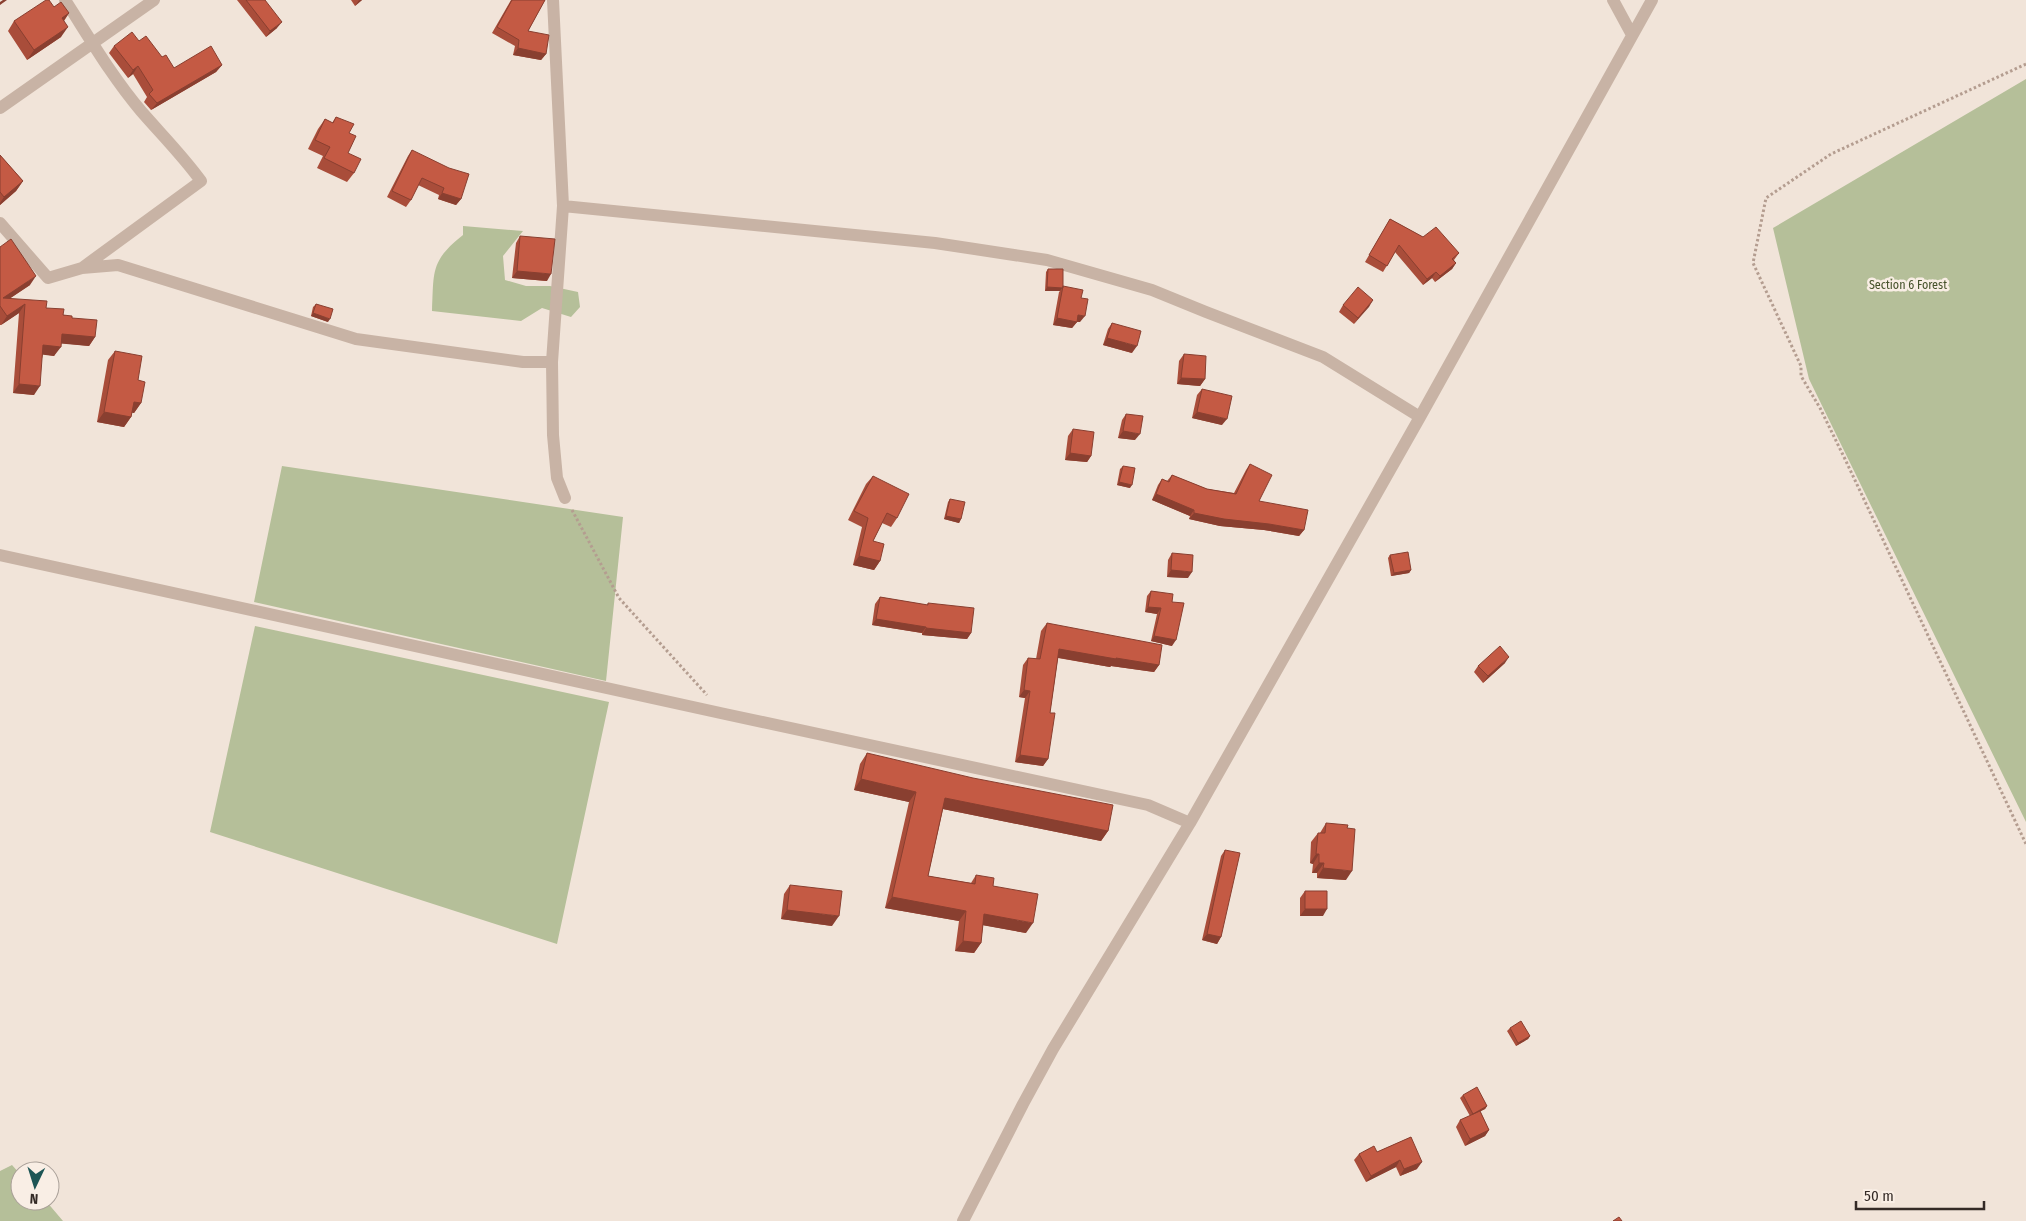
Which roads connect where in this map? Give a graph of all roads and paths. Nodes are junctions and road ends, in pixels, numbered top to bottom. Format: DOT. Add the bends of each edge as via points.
graph roads {
  1 [pos="65,0"];
  2 [pos="154,0"];
  3 [pos="553,0"];
  4 [pos="1613,0"];
  5 [pos="1652,0"];
  6 [pos="1632,35"];
  7 [pos="93,44"];
  8 [pos="2026,64"];
  9 [pos="0,108"];
  10 [pos="562,206"];
  11 [pos="0,224"];
  12 [pos="82,268"];
  13 [pos="552,362"];
  14 [pos="1420,417"];
  15 [pos="566,498"];
  16 [pos="0,555"];
  17 [pos="725,714"];
  18 [pos="1190,823"];
  19 [pos="2026,844"];
  20 [pos="964,1221"];
  1 -- 7 [label="street"];
  2 -- 7 [label="street"];
  3 -- 10 [label="street"];
  4 -- 6 [label="street"];
  5 -- 6 [label="street"];
  6 -- 14 [label="street"];
  7 -- 9 [label="street"];
  7 -- 12 [label="street" via="140,110 201,181"];
  8 -- 19 [label="path" via="1831,154 1766,198 1754,263 1802,366 1801,376 1832,433"];
  10 -- 13 [label="street"];
  10 -- 14 [label="street" via="935,242 1047,260 1152,290 1323,357"];
  11 -- 12 [label="street" via="48,278"];
  12 -- 13 [label="street" via="118,265 356,339 524,362"];
  13 -- 15 [label="street" via="557,478"];
  14 -- 18 [label="street"];
  15 -- 17 [label="path" via="620,598"];
  16 -- 17 [label="street"];
  17 -- 18 [label="street" via="1148,805"];
  18 -- 20 [label="street" via="1053,1049"];
}
